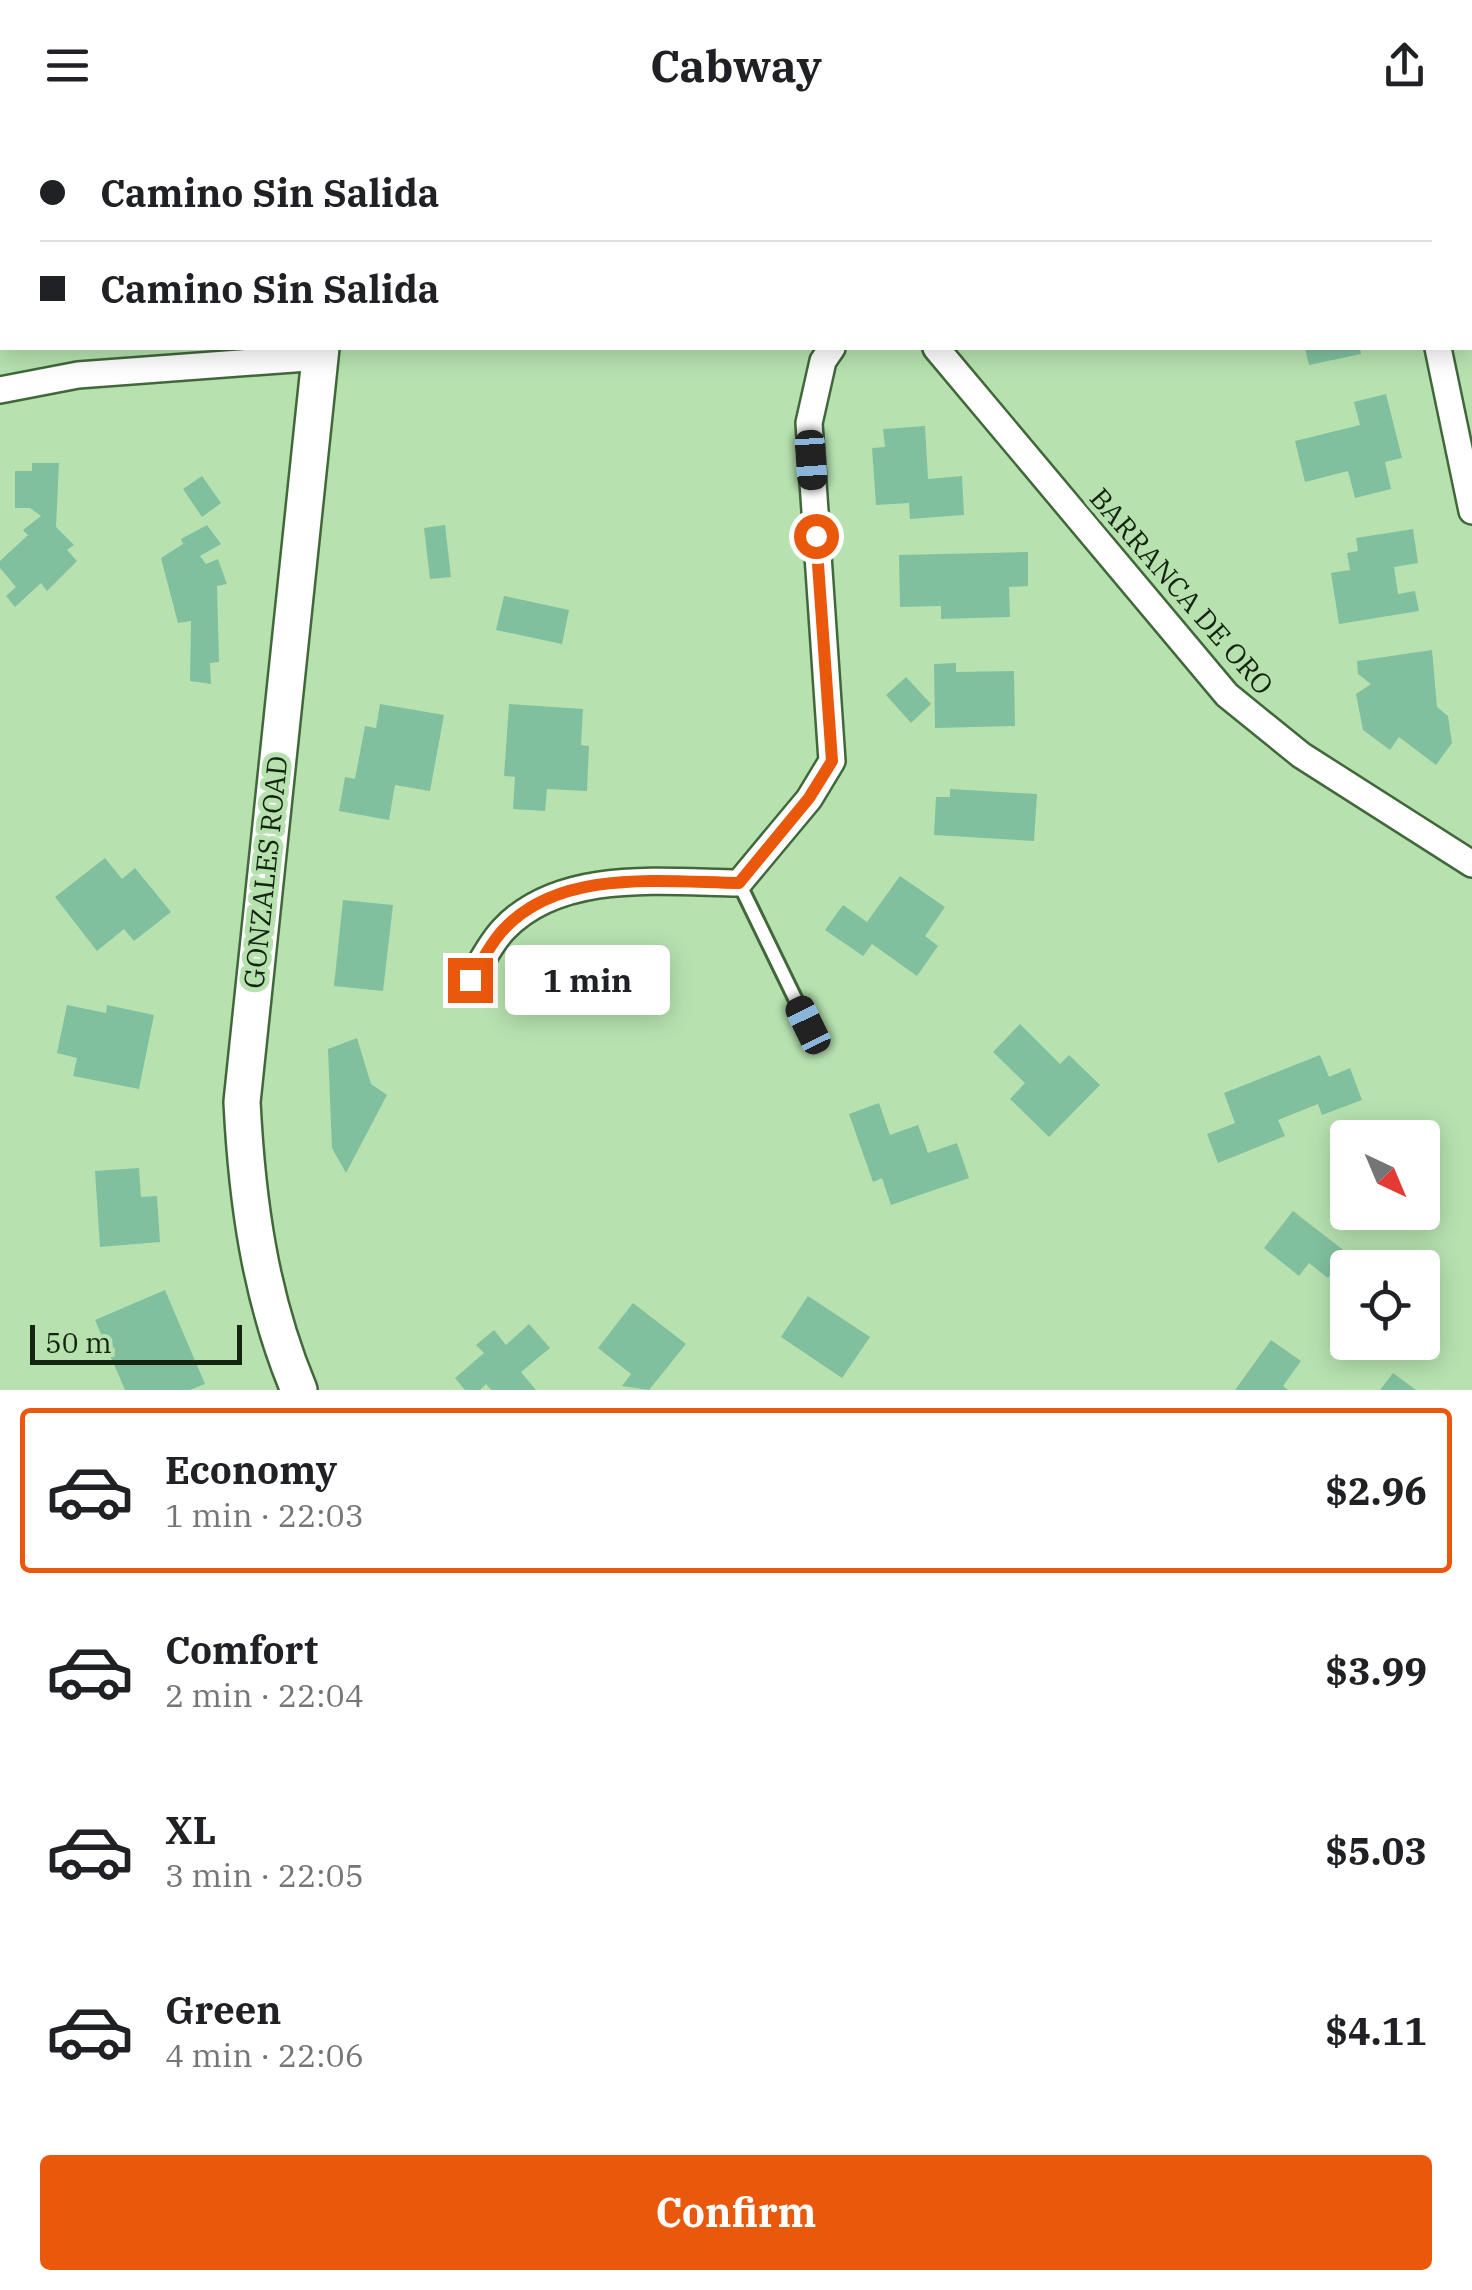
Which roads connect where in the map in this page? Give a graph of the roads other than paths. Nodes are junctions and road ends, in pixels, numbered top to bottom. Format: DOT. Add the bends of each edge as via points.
graph roads {
  1 [pos="831,350"];
  2 [pos="938,350"];
  3 [pos="1438,350"];
  4 [pos="321,352"];
  5 [pos="0,390"];
  6 [pos="1472,511"];
  7 [pos="1472,864"];
  8 [pos="739,883"];
  9 [pos="470,980"];
  10 [pos="808,1025"];
  11 [pos="299,1390"];
  1 -- 8 [label="street" via="809,423 832,761"];
  2 -- 7 [label="street, BARRANCA DE ORO" via="1227,695 1301,754"];
  3 -- 6 [label="street"];
  4 -- 5 [label="street" via="78,375"];
  4 -- 11 [label="street, GONZALES ROAD" via="242,1102 246,1194 262,1280"];
  8 -- 9 [label="street" via="636,882 560,892 504,928"];
  8 -- 10 [label="lane"];
}
